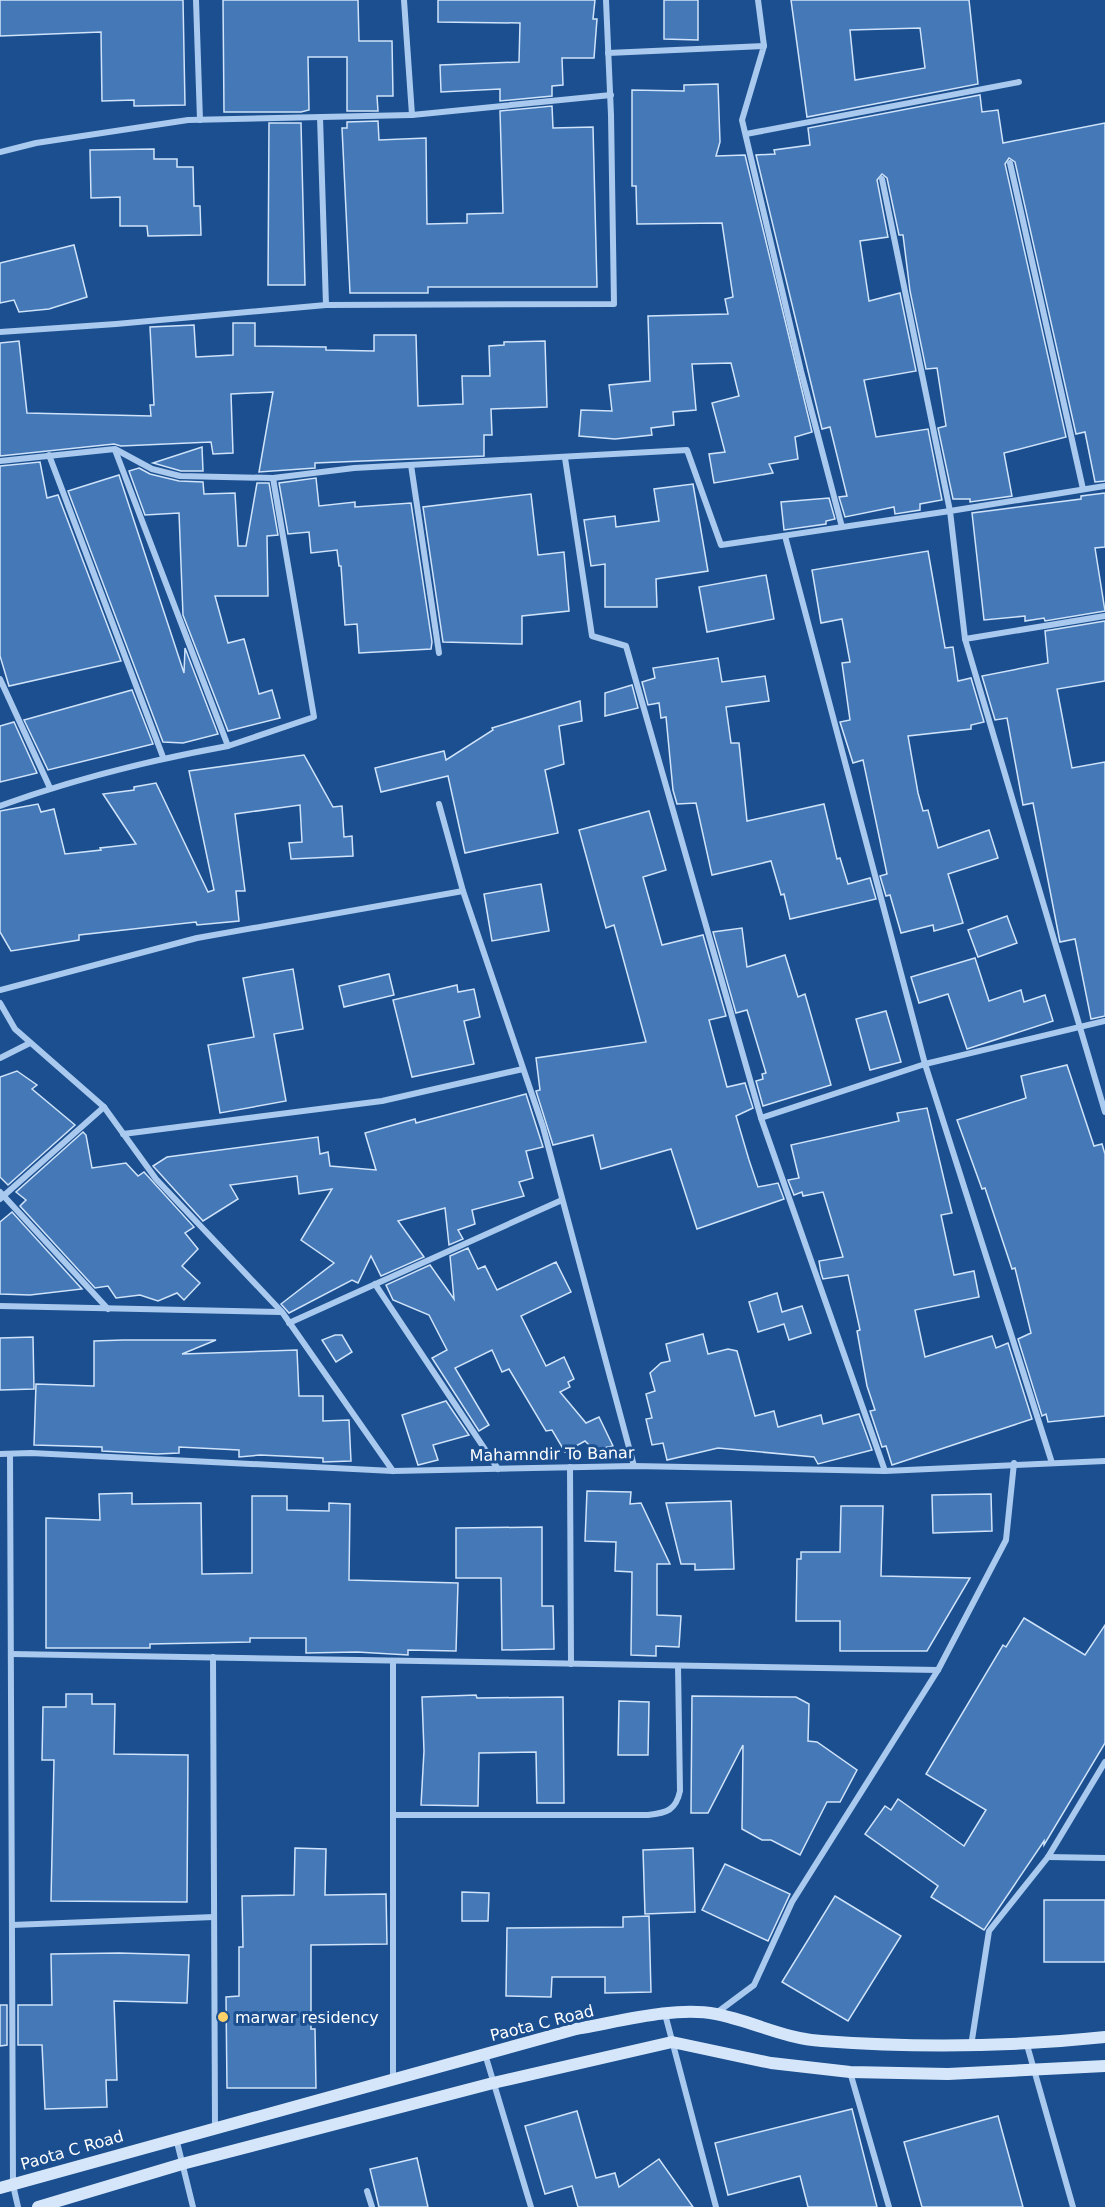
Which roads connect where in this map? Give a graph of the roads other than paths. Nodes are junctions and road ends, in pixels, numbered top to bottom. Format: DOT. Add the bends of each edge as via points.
graph roads {
  1 [pos="196,0"];
  2 [pos="404,0"];
  3 [pos="606,0"];
  4 [pos="758,0"];
  5 [pos="764,46"];
  6 [pos="608,53"];
  7 [pos="1019,82"];
  8 [pos="610,95"];
  9 [pos="412,115"];
  10 [pos="320,117"];
  11 [pos="200,120"];
  12 [pos="746,134"];
  13 [pos="0,152"];
  14 [pos="1010,163"];
  15 [pos="882,179"];
  16 [pos="326,304"];
  17 [pos="0,332"];
  18 [pos="115,449"];
  19 [pos="49,454"];
  20 [pos="565,458"];
  21 [pos="0,461"];
  22 [pos="411,465"];
  23 [pos="273,478"];
  24 [pos="1105,486"];
  25 [pos="1083,489"];
  26 [pos="950,511"];
  27 [pos="842,527"];
  28 [pos="785,536"];
  29 [pos="1105,616"];
  30 [pos="965,639"];
  31 [pos="439,654"];
  32 [pos="0,679"];
  33 [pos="228,746"];
  34 [pos="163,758"];
  35 [pos="50,788"];
  36 [pos="439,804"];
  37 [pos="0,806"];
  38 [pos="463,891"];
  39 [pos="0,990"];
  40 [pos="0,1003"];
  41 [pos="1105,1020"];
  42 [pos="1080,1029"];
  43 [pos="30,1043"];
  44 [pos="0,1058"];
  45 [pos="925,1064"];
  46 [pos="523,1069"];
  47 [pos="104,1107"];
  48 [pos="1105,1113"];
  49 [pos="761,1118"];
  50 [pos="123,1134"];
  51 [pos="1,1196"];
  52 [pos="562,1200"];
  53 [pos="375,1284"];
  54 [pos="0,1306"];
  55 [pos="108,1309"];
  56 [pos="282,1312"];
  57 [pos="289,1323"];
  58 [pos="0,1454"];
  59 [pos="10,1454"];
  60 [pos="1105,1461"];
  61 [pos="1014,1463"];
  62 [pos="1052,1463"];
  63 [pos="634,1466"];
  64 [pos="570,1467"];
  65 [pos="498,1468"];
  66 [pos="393,1471"];
  67 [pos="885,1472"];
  68 [pos="11,1653"];
  69 [pos="213,1657"];
  70 [pos="393,1660"];
  71 [pos="571,1664"];
  72 [pos="678,1666"];
  73 [pos="938,1670"];
  74 [pos="1105,1762"];
  75 [pos="393,1815"];
  76 [pos="1048,1857"];
  77 [pos="1105,1858"];
  78 [pos="214,1917"];
  79 [pos="12,1925"];
  80 [pos="665,2014"];
  81 [pos="715,2014"];
  82 [pos="1105,2037"];
  83 [pos="672,2042"];
  84 [pos="1027,2045"];
  85 [pos="971,2046"];
  86 [pos="485,2054"];
  87 [pos="1105,2066"];
  88 [pos="1033,2071"];
  89 [pos="850,2072"];
  90 [pos="393,2079"];
  91 [pos="493,2084"];
  92 [pos="214,2127"];
  93 [pos="176,2137"];
  94 [pos="182,2164"];
  95 [pos="13,2185"];
  96 [pos="0,2188"];
  97 [pos="367,2191"];
  98 [pos="18,2207"];
  99 [pos="38,2207"];
  100 [pos="193,2207"];
  101 [pos="372,2207"];
  102 [pos="531,2207"];
  103 [pos="716,2207"];
  104 [pos="889,2207"];
  105 [pos="1073,2207"];
  1 -- 11 [label="street"];
  2 -- 9 [label="street"];
  3 -- 6 [label="street"];
  4 -- 5 [label="street"];
  5 -- 6 [label="street"];
  5 -- 12 [label="street" via="742,120"];
  6 -- 8 [label="street"];
  7 -- 12 [label="street"];
  8 -- 9 [label="street"];
  8 -- 16 [label="street" via="614,304"];
  9 -- 10 [label="street"];
  10 -- 11 [label="street"];
  10 -- 16 [label="street"];
  11 -- 13 [label="street" via="36,143"];
  12 -- 27 [label="street"];
  14 -- 25 [label="street"];
  15 -- 26 [label="street"];
  16 -- 17 [label="street"];
  18 -- 19 [label="street"];
  18 -- 23 [label="street" via="152,469 180,476"];
  18 -- 33 [label="street"];
  19 -- 21 [label="street"];
  19 -- 34 [label="street"];
  20 -- 22 [label="street"];
  20 -- 28 [label="street" via="687,450 721,545"];
  20 -- 49 [label="street" via="592,636 626,646"];
  22 -- 23 [label="street"];
  22 -- 31 [label="street"];
  23 -- 33 [label="street" via="314,717"];
  24 -- 25 [label="street"];
  25 -- 26 [label="street"];
  26 -- 27 [label="street"];
  26 -- 30 [label="street"];
  27 -- 28 [label="street"];
  28 -- 45 [label="street"];
  29 -- 30 [label="street"];
  30 -- 42 [label="street"];
  32 -- 35 [label="street"];
  33 -- 34 [label="street"];
  34 -- 35 [label="street"];
  35 -- 37 [label="street"];
  36 -- 38 [label="street"];
  38 -- 39 [label="street" via="197,938"];
  38 -- 46 [label="street"];
  40 -- 43 [label="street" via="15,1029"];
  41 -- 42 [label="street"];
  42 -- 45 [label="street"];
  42 -- 48 [label="street"];
  43 -- 44 [label="street"];
  43 -- 47 [label="street"];
  45 -- 49 [label="street"];
  45 -- 62 [label="street"];
  46 -- 50 [label="street" via="382,1101"];
  46 -- 52 [label="street"];
  47 -- 50 [label="street"];
  47 -- 51 [label="street"];
  49 -- 67 [label="street"];
  50 -- 56 [label="street" via="156,1179"];
  51 -- 55 [label="street"];
  52 -- 53 [label="street"];
  52 -- 63 [label="street"];
  53 -- 57 [label="street"];
  53 -- 65 [label="street"];
  54 -- 55 [label="street"];
  55 -- 56 [label="street"];
  56 -- 57 [label="street"];
  57 -- 66 [label="street"];
  58 -- 59 [label="street, Mahamndir To Banar"];
  59 -- 66 [label="street, Mahamndir To Banar"];
  59 -- 68 [label="street"];
  60 -- 62 [label="street, Mahamndir To Banar"];
  61 -- 62 [label="street, Mahamndir To Banar"];
  61 -- 67 [label="street, Mahamndir To Banar"];
  61 -- 73 [label="street" via="1006,1540"];
  63 -- 64 [label="street, Mahamndir To Banar"];
  63 -- 67 [label="street, Mahamndir To Banar"];
  64 -- 65 [label="street, Mahamndir To Banar"];
  64 -- 71 [label="street"];
  65 -- 66 [label="street, Mahamndir To Banar"];
  68 -- 69 [label="street"];
  68 -- 79 [label="street"];
  69 -- 70 [label="street"];
  69 -- 78 [label="street"];
  70 -- 71 [label="street"];
  70 -- 75 [label="street"];
  71 -- 72 [label="street"];
  72 -- 73 [label="street"];
  72 -- 75 [label="street" via="680,1791 678,1803 672,1809 648,1815"];
  73 -- 81 [label="street" via="792,1902 754,1985"];
  74 -- 76 [label="street"];
  75 -- 90 [label="street"];
  76 -- 77 [label="street"];
  76 -- 85 [label="street" via="989,1931"];
  78 -- 79 [label="street"];
  78 -- 92 [label="street"];
  79 -- 95 [label="street"];
  80 -- 81 [label="street, Paota C Road"];
  80 -- 83 [label="street"];
  80 -- 86 [label="street, Paota C Road" via="576,2029"];
  81 -- 85 [label="street, Paota C Road" via="819,2041"];
  82 -- 84 [label="street, Paota C Road"];
  83 -- 89 [label="street" via="771,2063"];
  83 -- 91 [label="street"];
  83 -- 103 [label="street"];
  84 -- 85 [label="street, Paota C Road"];
  84 -- 88 [label="street"];
  86 -- 90 [label="street, Paota C Road"];
  86 -- 91 [label="street"];
  87 -- 88 [label="street"];
  88 -- 89 [label="street"];
  88 -- 105 [label="street"];
  89 -- 104 [label="street"];
  90 -- 92 [label="street, Paota C Road"];
  91 -- 94 [label="street"];
  91 -- 102 [label="street"];
  92 -- 93 [label="street, Paota C Road"];
  93 -- 94 [label="street"];
  93 -- 95 [label="street, Paota C Road"];
  94 -- 99 [label="street"];
  94 -- 100 [label="street"];
  95 -- 96 [label="street, Paota C Road"];
  95 -- 98 [label="street"];
  97 -- 101 [label="street"];
}
